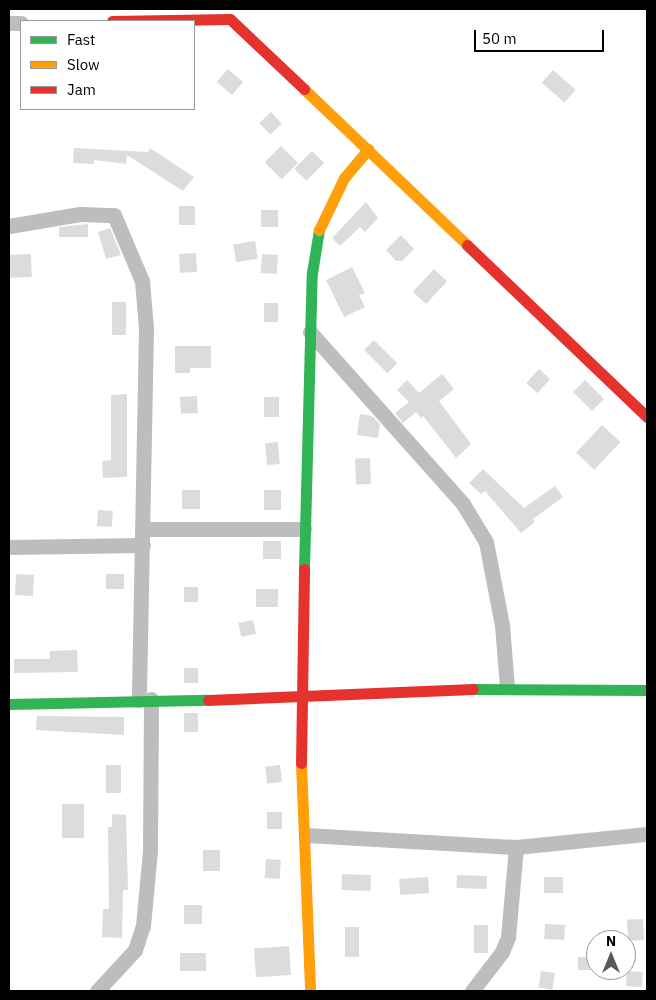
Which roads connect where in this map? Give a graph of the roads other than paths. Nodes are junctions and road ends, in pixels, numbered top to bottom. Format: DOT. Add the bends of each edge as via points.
graph roads {
  1 [pos="235,14"];
  2 [pos="130,20"];
  3 [pos="368,149"];
  4 [pos="9,226"];
  5 [pos="310,332"];
  6 [pos="647,417"];
  7 [pos="304,528"];
  8 [pos="143,529"];
  9 [pos="143,545"];
  10 [pos="9,547"];
  11 [pos="507,687"];
  12 [pos="647,690"];
  13 [pos="301,698"];
  14 [pos="145,700"];
  15 [pos="9,704"];
  16 [pos="647,834"];
  17 [pos="306,835"];
  18 [pos="516,847"];
  19 [pos="97,991"];
  20 [pos="310,991"];
  21 [pos="472,991"];
  1 -- 2 [label="street"];
  1 -- 3 [label="street"];
  3 -- 5 [label="street" via="344,178 325,213 316,241"];
  3 -- 6 [label="street"];
  4 -- 8 [label="street" via="103,212 114,215 121,224 142,281 144,307"];
  5 -- 7 [label="street"];
  5 -- 11 [label="street" via="462,504 486,542 502,625"];
  7 -- 8 [label="street"];
  7 -- 13 [label="street"];
  8 -- 9 [label="street"];
  9 -- 10 [label="street"];
  9 -- 14 [label="street"];
  11 -- 12 [label="street"];
  11 -- 13 [label="street"];
  13 -- 14 [label="street"];
  13 -- 17 [label="street"];
  14 -- 15 [label="street"];
  14 -- 19 [label="street" via="150,850 143,926 134,950"];
  16 -- 18 [label="street"];
  17 -- 18 [label="street"];
  17 -- 20 [label="street"];
  18 -- 21 [label="street" via="508,937 502,952"];
}
